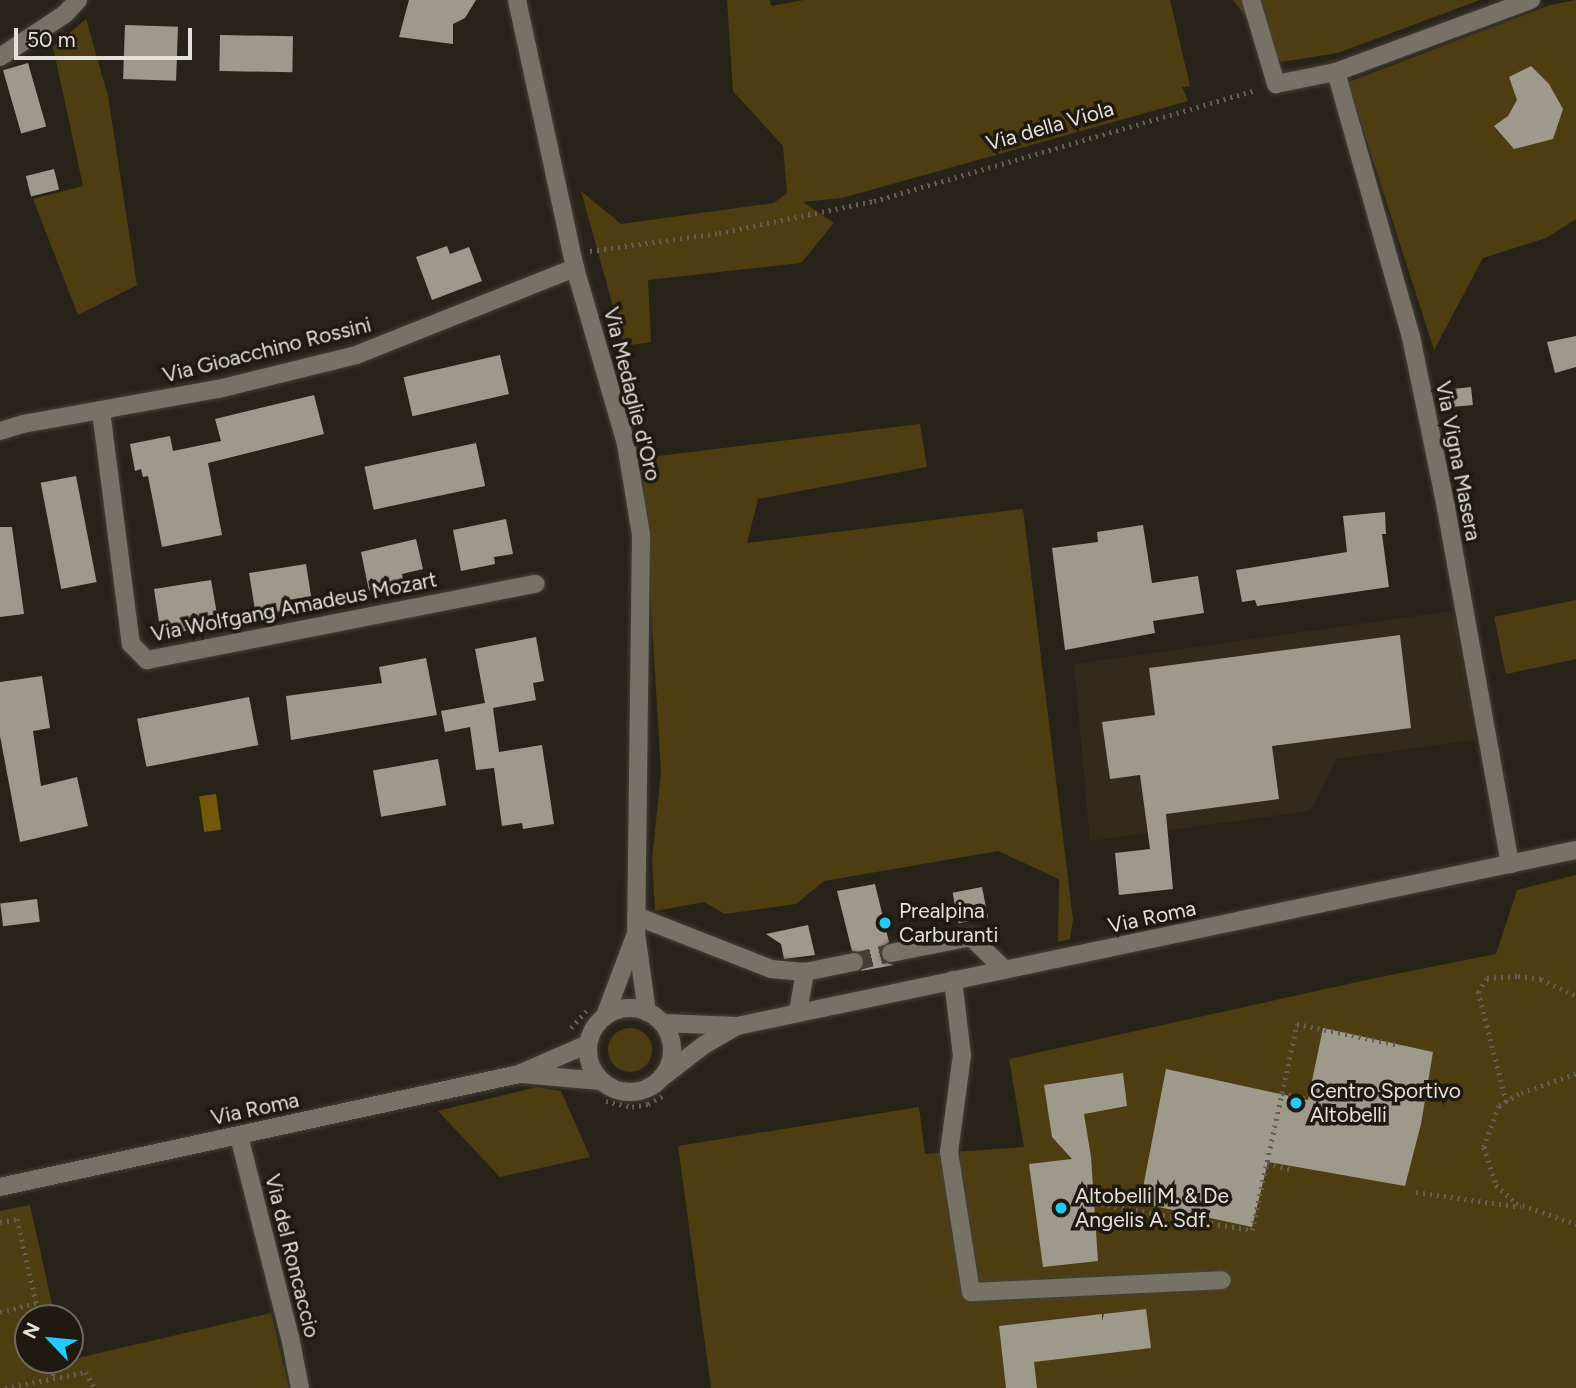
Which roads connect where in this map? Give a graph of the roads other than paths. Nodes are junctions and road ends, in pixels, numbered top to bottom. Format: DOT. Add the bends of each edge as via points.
graph roads {
  1 [pos="78,0"];
  2 [pos="517,0"];
  3 [pos="1251,0"];
  4 [pos="1531,0"];
  5 [pos="0,57"];
  6 [pos="1336,72"];
  7 [pos="574,261"];
  8 [pos="101,411"];
  9 [pos="0,431"];
  10 [pos="536,584"];
  11 [pos="1576,850"];
  12 [pos="1510,864"];
  13 [pos="636,924"];
  14 [pos="891,953"];
  15 [pos="854,962"];
  16 [pos="1004,970"];
  17 [pos="805,972"];
  18 [pos="953,980"];
  19 [pos="647,1012"];
  20 [pos="798,1012"];
  21 [pos="605,1016"];
  22 [pos="662,1023"];
  23 [pos="737,1026"];
  24 [pos="588,1044"];
  25 [pos="519,1074"];
  26 [pos="665,1075"];
  27 [pos="601,1081"];
  28 [pos="239,1136"];
  29 [pos="0,1188"];
  30 [pos="1222,1280"];
  31 [pos="300,1388"];
  1 -- 5 [label="street" via="65,14"];
  2 -- 7 [label="street, Via Medaglie d'Oro"];
  3 -- 6 [label="street" via="1276,84"];
  4 -- 6 [label="street"];
  6 -- 12 [label="street, Via Vigna Masera" via="1411,337"];
  7 -- 8 [label="street, Via Gioacchino Rossini" via="356,355 218,389"];
  7 -- 13 [label="street, Via Medaglie d'Oro" via="626,444 641,535"];
  8 -- 9 [label="street, Via Gioacchino Rossini"];
  8 -- 10 [label="street, Via Wolfgang Amadeus Mozart" via="131,644 147,660"];
  11 -- 12 [label="street, Via Roma"];
  12 -- 16 [label="street, Via Roma"];
  13 -- 17 [label="street" via="771,969"];
  13 -- 19 [label="street, Via Medaglie d'Oro"];
  13 -- 21 [label="street, Via Medaglie d'Oro"];
  14 -- 16 [label="street" via="971,937"];
  15 -- 17 [label="street"];
  16 -- 18 [label="street, Via Roma"];
  17 -- 20 [label="street"];
  18 -- 20 [label="street, Via Roma"];
  18 -- 30 [label="street" via="962,1055 948,1152 971,1292"];
  19 -- 21 [label="street" via="633,1008"];
  19 -- 22 [label="street"];
  20 -- 23 [label="street, Via Roma"];
  21 -- 24 [label="street"];
  22 -- 23 [label="street, Via Roma"];
  22 -- 26 [label="street" via="673,1048"];
  23 -- 26 [label="street, Via Roma"];
  24 -- 25 [label="street, Via Roma"];
  24 -- 27 [label="street" via="589,1058"];
  25 -- 27 [label="street, Via Roma"];
  25 -- 28 [label="street, Via Roma"];
  26 -- 27 [label="street, Via Roma" via="641,1091 613,1089"];
  28 -- 29 [label="street, Via Roma"];
  28 -- 31 [label="street, Via del Roncaccio"];
}
